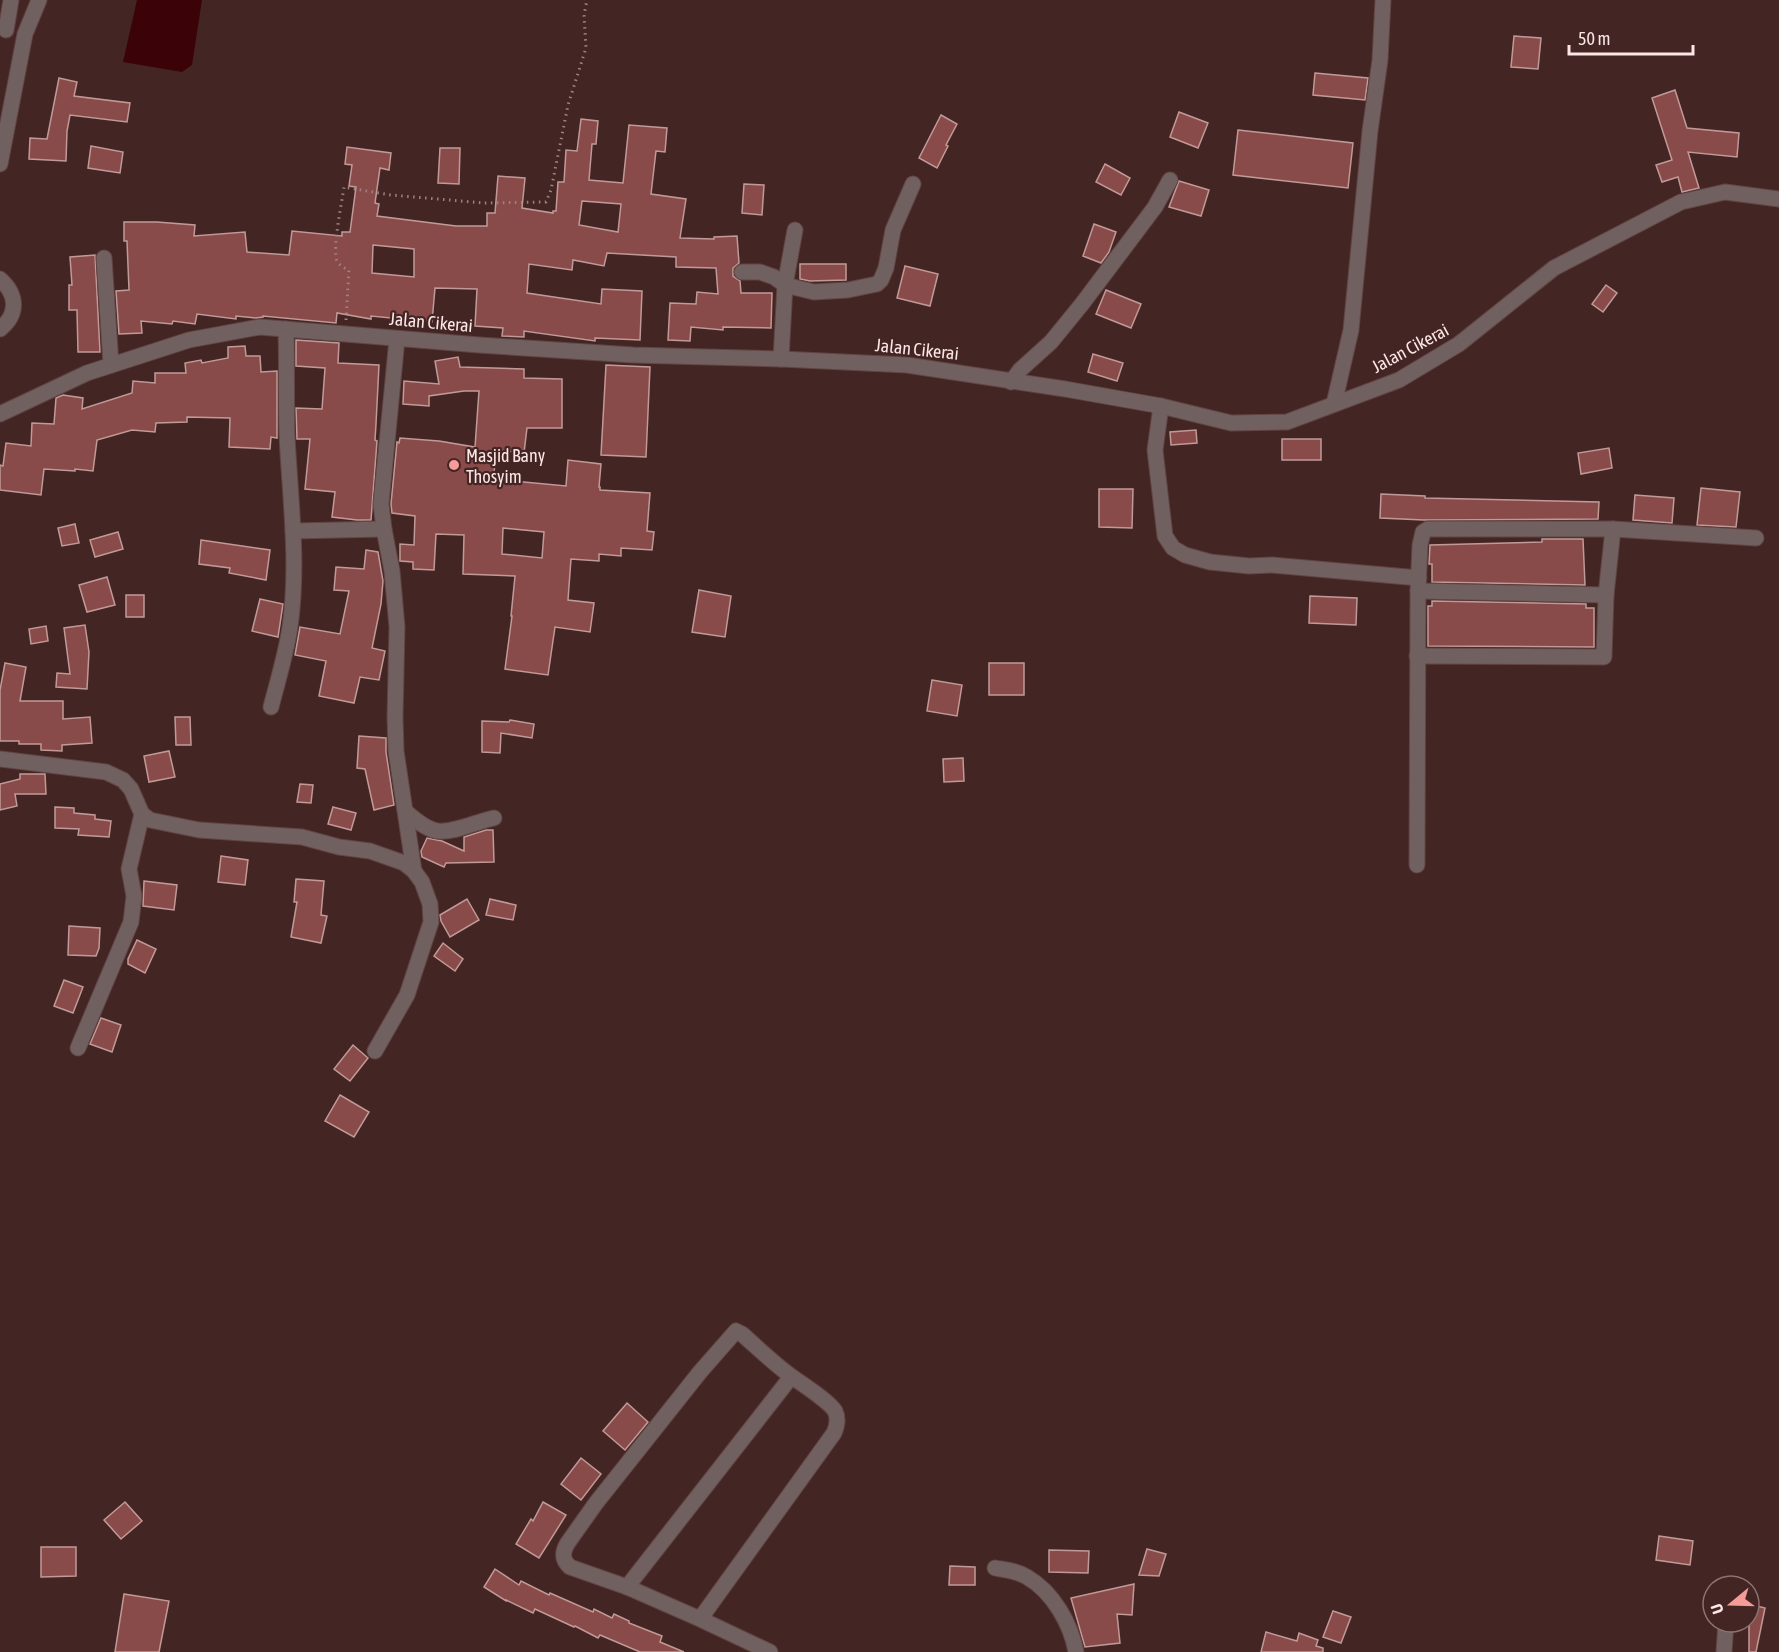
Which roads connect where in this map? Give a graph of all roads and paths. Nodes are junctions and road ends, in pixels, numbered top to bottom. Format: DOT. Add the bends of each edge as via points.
graph roads {
  1 [pos="11,0"];
  2 [pos="39,0"];
  3 [pos="587,0"];
  4 [pos="1383,0"];
  5 [pos="3,29"];
  6 [pos="25,34"];
  7 [pos="0,164"];
  8 [pos="1170,180"];
  9 [pos="913,184"];
  10 [pos="1779,199"];
  11 [pos="795,230"];
  12 [pos="104,258"];
  13 [pos="742,272"];
  14 [pos="0,279"];
  15 [pos="785,285"];
  16 [pos="0,329"];
  17 [pos="286,329"];
  18 [pos="345,334"];
  19 [pos="398,339"];
  20 [pos="781,359"];
  21 [pos="111,365"];
  22 [pos="1011,382"];
  23 [pos="1334,404"];
  24 [pos="1161,406"];
  25 [pos="0,414"];
  26 [pos="384,529"];
  27 [pos="1613,529"];
  28 [pos="293,531"];
  29 [pos="1756,538"];
  30 [pos="1418,584"];
  31 [pos="1606,595"];
  32 [pos="1417,656"];
  33 [pos="271,707"];
  34 [pos="0,759"];
  35 [pos="406,812"];
  36 [pos="142,814"];
  37 [pos="494,818"];
  38 [pos="1417,865"];
  39 [pos="414,871"];
  40 [pos="78,1048"];
  41 [pos="375,1052"];
  42 [pos="791,1377"];
  43 [pos="995,1568"];
  44 [pos="627,1587"];
  45 [pos="700,1619"];
  46 [pos="1725,1634"];
  47 [pos="770,1652"];
  48 [pos="1076,1652"];
  49 [pos="1724,1652"];
  1 -- 5 [label="street"];
  2 -- 6 [label="street"];
  3 -- 18 [label="path" via="586,48 568,105 552,190 546,202 484,203 344,187 336,259 348,270"];
  4 -- 23 [label="street" via="1351,330"];
  5 -- 6 [label="street"];
  6 -- 7 [label="street"];
  8 -- 22 [label="street" via="1149,216 1082,304"];
  9 -- 15 [label="street" via="893,230 886,268 877,284 827,292"];
  10 -- 23 [label="street, Jalan Cikerai" via="1725,192 1681,202 1554,268 1459,344 1399,380"];
  11 -- 15 [label="street"];
  12 -- 21 [label="street"];
  13 -- 15 [label="street" via="760,272"];
  14 -- 16 [label="street" via="13,298 13,311"];
  15 -- 20 [label="street"];
  17 -- 18 [label="street, Jalan Cikerai"];
  17 -- 21 [label="street, Jalan Cikerai" via="260,327 189,340"];
  17 -- 28 [label="street"];
  18 -- 19 [label="street, Jalan Cikerai"];
  19 -- 20 [label="street, Jalan Cikerai" via="633,356"];
  19 -- 26 [label="street" via="382,482"];
  20 -- 22 [label="street, Jalan Cikerai" via="907,365"];
  21 -- 25 [label="street, Jalan Cikerai"];
  22 -- 24 [label="street, Jalan Cikerai"];
  23 -- 24 [label="street, Jalan Cikerai" via="1287,422 1231,423"];
  24 -- 30 [label="street" via="1155,450 1165,536 1173,548 1210,562 1272,565"];
  26 -- 28 [label="street"];
  26 -- 35 [label="street" via="397,627 396,750"];
  27 -- 29 [label="street"];
  27 -- 30 [label="street" via="1428,529 1423,532 1420,545"];
  27 -- 31 [label="street"];
  28 -- 33 [label="street" via="290,627"];
  30 -- 31 [label="street"];
  30 -- 32 [label="street"];
  31 -- 32 [label="street" via="1604,657"];
  32 -- 38 [label="street"];
  34 -- 36 [label="street" via="106,772 131,789"];
  35 -- 37 [label="street" via="437,831"];
  35 -- 39 [label="street"];
  36 -- 39 [label="street" via="150,820 199,830 302,837 339,848 370,851 404,863"];
  36 -- 40 [label="street" via="129,869 134,896 131,922"];
  39 -- 41 [label="street" via="430,904 431,922 407,995"];
  42 -- 44 [label="street"];
  42 -- 44 [label="street" via="742,1334 733,1333 596,1503 564,1549 565,1562"];
  42 -- 45 [label="street" via="835,1410 834,1434"];
  43 -- 48 [label="street" via="1017,1572 1039,1586 1070,1630"];
  44 -- 45 [label="street"];
  45 -- 47 [label="street"];
  46 -- 49 [label="street"];
}
